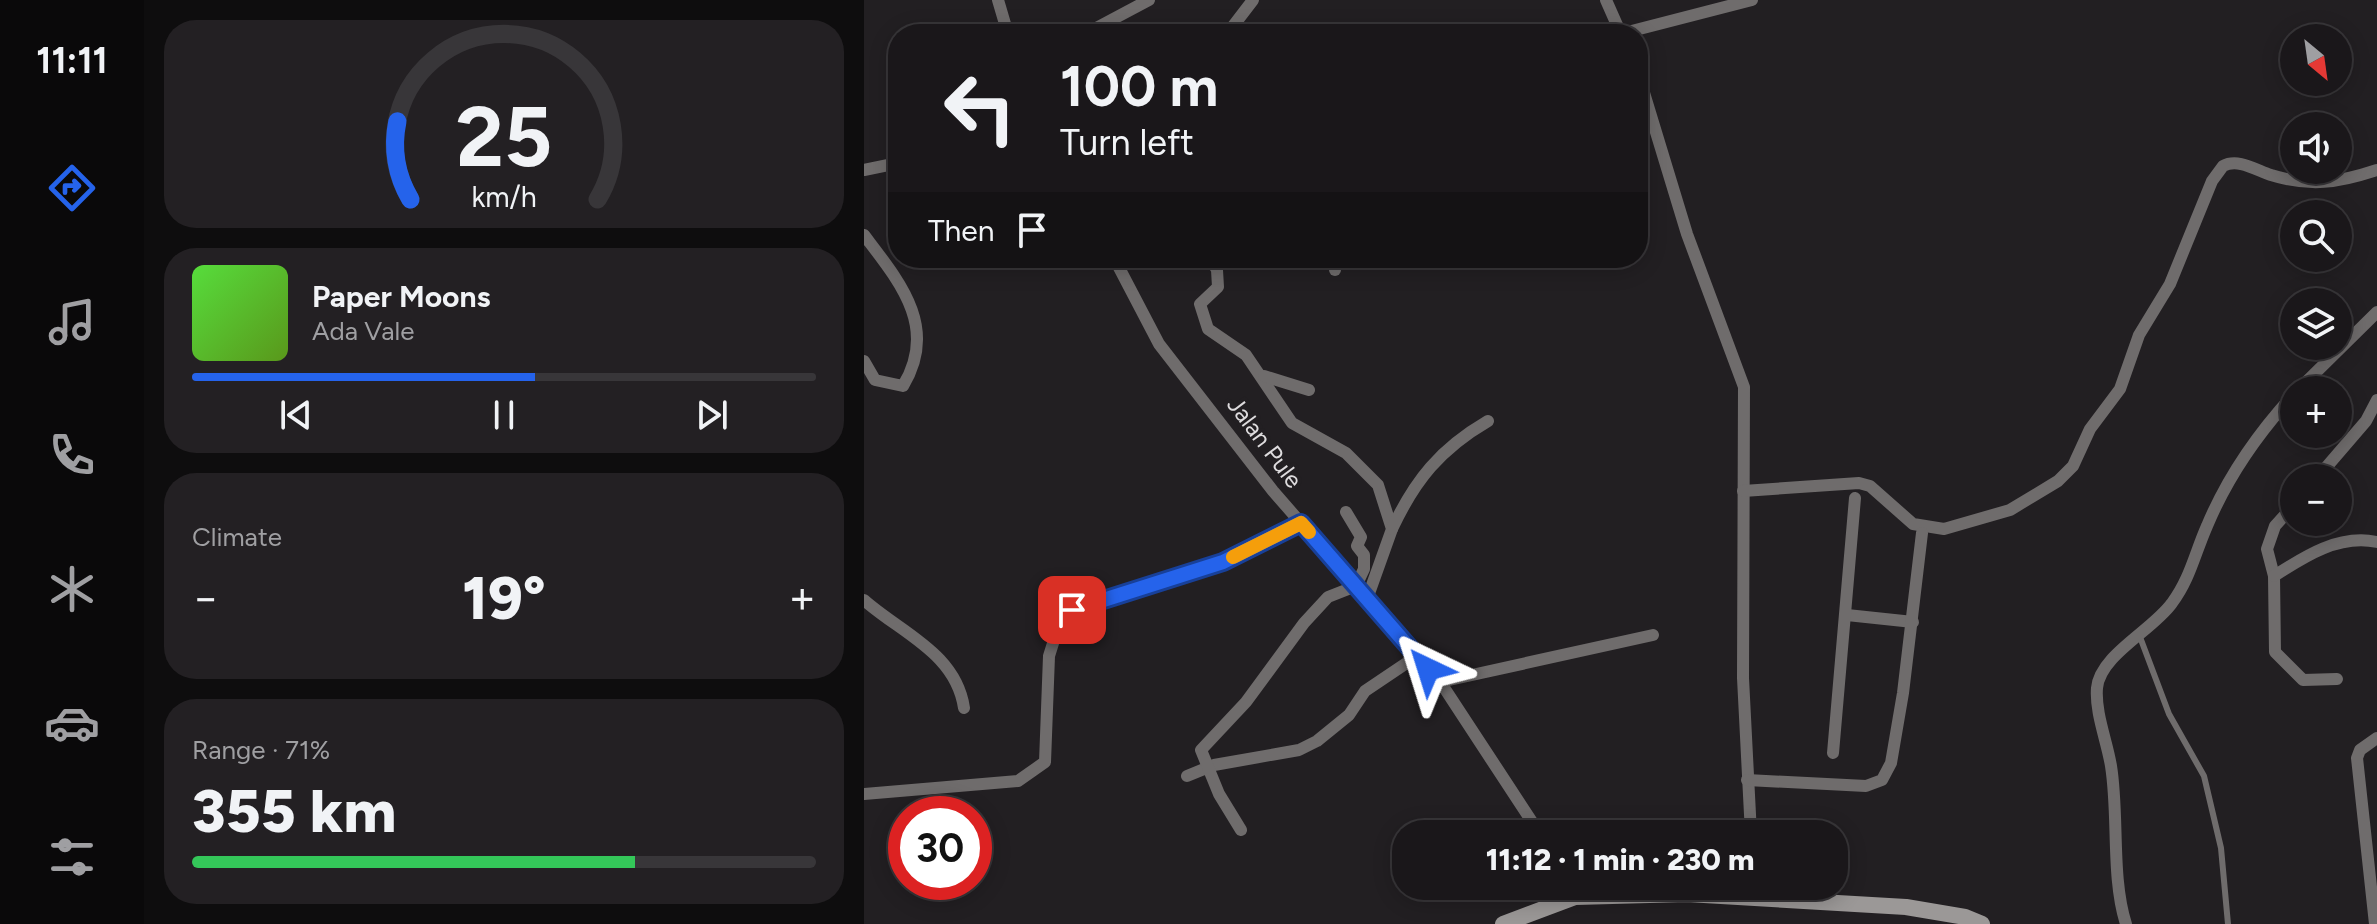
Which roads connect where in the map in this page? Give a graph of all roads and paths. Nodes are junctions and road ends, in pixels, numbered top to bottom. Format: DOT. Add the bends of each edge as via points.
graph roads {
  1 [pos="998,0"];
  2 [pos="1149,0"];
  3 [pos="1253,0"];
  4 [pos="1606,0"];
  5 [pos="1752,0"];
  6 [pos="1005,24"];
  7 [pos="1104,24"];
  8 [pos="1235,24"];
  9 [pos="1616,24"];
  10 [pos="1648,27"];
  11 [pos="1648,106"];
  12 [pos="888,165"];
  13 [pos="864,170"];
  14 [pos="2377,170"];
  15 [pos="864,235"];
  16 [pos="888,267"];
  17 [pos="889,268"];
  18 [pos="1119,268"];
  19 [pos="1216,268"];
  20 [pos="2377,312"];
  21 [pos="864,361"];
  22 [pos="1264,376"];
  23 [pos="2312,376"];
  24 [pos="1309,390"];
  25 [pos="2377,400"];
  26 [pos="2280,409"];
  27 [pos="1488,421"];
  28 [pos="2329,464"];
  29 [pos="1743,491"];
  30 [pos="1855,498"];
  31 [pos="1346,512"];
  32 [pos="2280,520"];
  33 [pos="1301,523"];
  34 [pos="1392,529"];
  35 [pos="1922,533"];
  36 [pos="2377,542"];
  37 [pos="2274,576"];
  38 [pos="1356,586"];
  39 [pos="1367,599"];
  40 [pos="864,600"];
  41 [pos="1847,615"];
  42 [pos="1913,622"];
  43 [pos="1653,635"];
  44 [pos="2140,637"];
  45 [pos="1417,656"];
  46 [pos="2337,679"];
  47 [pos="1440,682"];
  48 [pos="964,708"];
  49 [pos="2377,738"];
  50 [pos="1833,753"];
  51 [pos="1208,767"];
  52 [pos="1187,776"];
  53 [pos="1747,780"];
  54 [pos="864,794"];
  55 [pos="1531,820"];
  56 [pos="1750,820"];
  57 [pos="1241,830"];
  58 [pos="1554,900"];
  59 [pos="1835,900"];
  60 [pos="1503,924"];
  61 [pos="1982,924"];
  62 [pos="2126,924"];
  63 [pos="2228,924"];
  64 [pos="2375,924"];
  1 -- 6 [label="street"];
  2 -- 7 [label="street"];
  3 -- 8 [label="street"];
  4 -- 9 [label="street"];
  5 -- 10 [label="street"];
  11 -- 29 [label="street" via="1687,234 1744,387"];
  12 -- 13 [label="street"];
  14 -- 29 [label="street" via="2331,184 2300,184 2236,162 2223,166 2170,284 2139,335 2120,389 2090,429 2073,466 2010,510 1944,529 1913,524 1870,486 1859,483"];
  15 -- 16 [label="street"];
  17 -- 21 [label="street" via="905,289 916,331 916,358 903,386 875,380"];
  18 -- 33 [label="street, Jalan Pule" via="1159,344"];
  19 -- 22 [label="street" via="1218,287 1200,304 1205,325 1241,350"];
  20 -- 23 [label="street"];
  22 -- 24 [label="street"];
  22 -- 34 [label="street" via="1292,423 1365,468 1378,485"];
  25 -- 28 [label="street"];
  26 -- 44 [label="street" via="2230,481 2207,524 2188,581"];
  27 -- 34 [label="street" via="1456,439 1429,464"];
  29 -- 53 [label="street"];
  30 -- 41 [label="street"];
  31 -- 38 [label="street" via="1361,537 1357,546 1364,555"];
  32 -- 37 [label="street" via="2268,542"];
  33 -- 38 [label="street, Jalan Pule"];
  33 -- 54 [label="street" via="1223,562 1072,610 1055,633 1049,656 1045,762 1018,781"];
  34 -- 39 [label="street"];
  35 -- 42 [label="street"];
  36 -- 37 [label="street" via="2355,540 2317,550"];
  37 -- 46 [label="street" via="2275,652 2303,680"];
  38 -- 39 [label="street, Jalan Pule"];
  38 -- 51 [label="street" via="1328,597 1304,623 1246,702 1201,750"];
  39 -- 45 [label="street, Jalan Pule"];
  40 -- 48 [label="street" via="908,630 956,678"];
  41 -- 42 [label="street"];
  41 -- 50 [label="street"];
  42 -- 53 [label="street" via="1891,763 1882,780 1866,786"];
  43 -- 47 [label="street"];
  44 -- 62 [label="street" via="2105,664 2097,687 2111,767"];
  44 -- 63 [label="lane" via="2169,714 2204,776 2221,848"];
  45 -- 47 [label="street, Jalan Pule"];
  45 -- 51 [label="street" via="1365,691 1349,715 1317,741 1278,755 1259,754"];
  47 -- 55 [label="street, Jalan Pule"];
  49 -- 64 [label="street" via="2357,758"];
  51 -- 52 [label="street"];
  51 -- 57 [label="street"];
  53 -- 56 [label="street"];
  58 -- 60 [label="main road"];
  59 -- 61 [label="main road" via="1906,907"];
}
